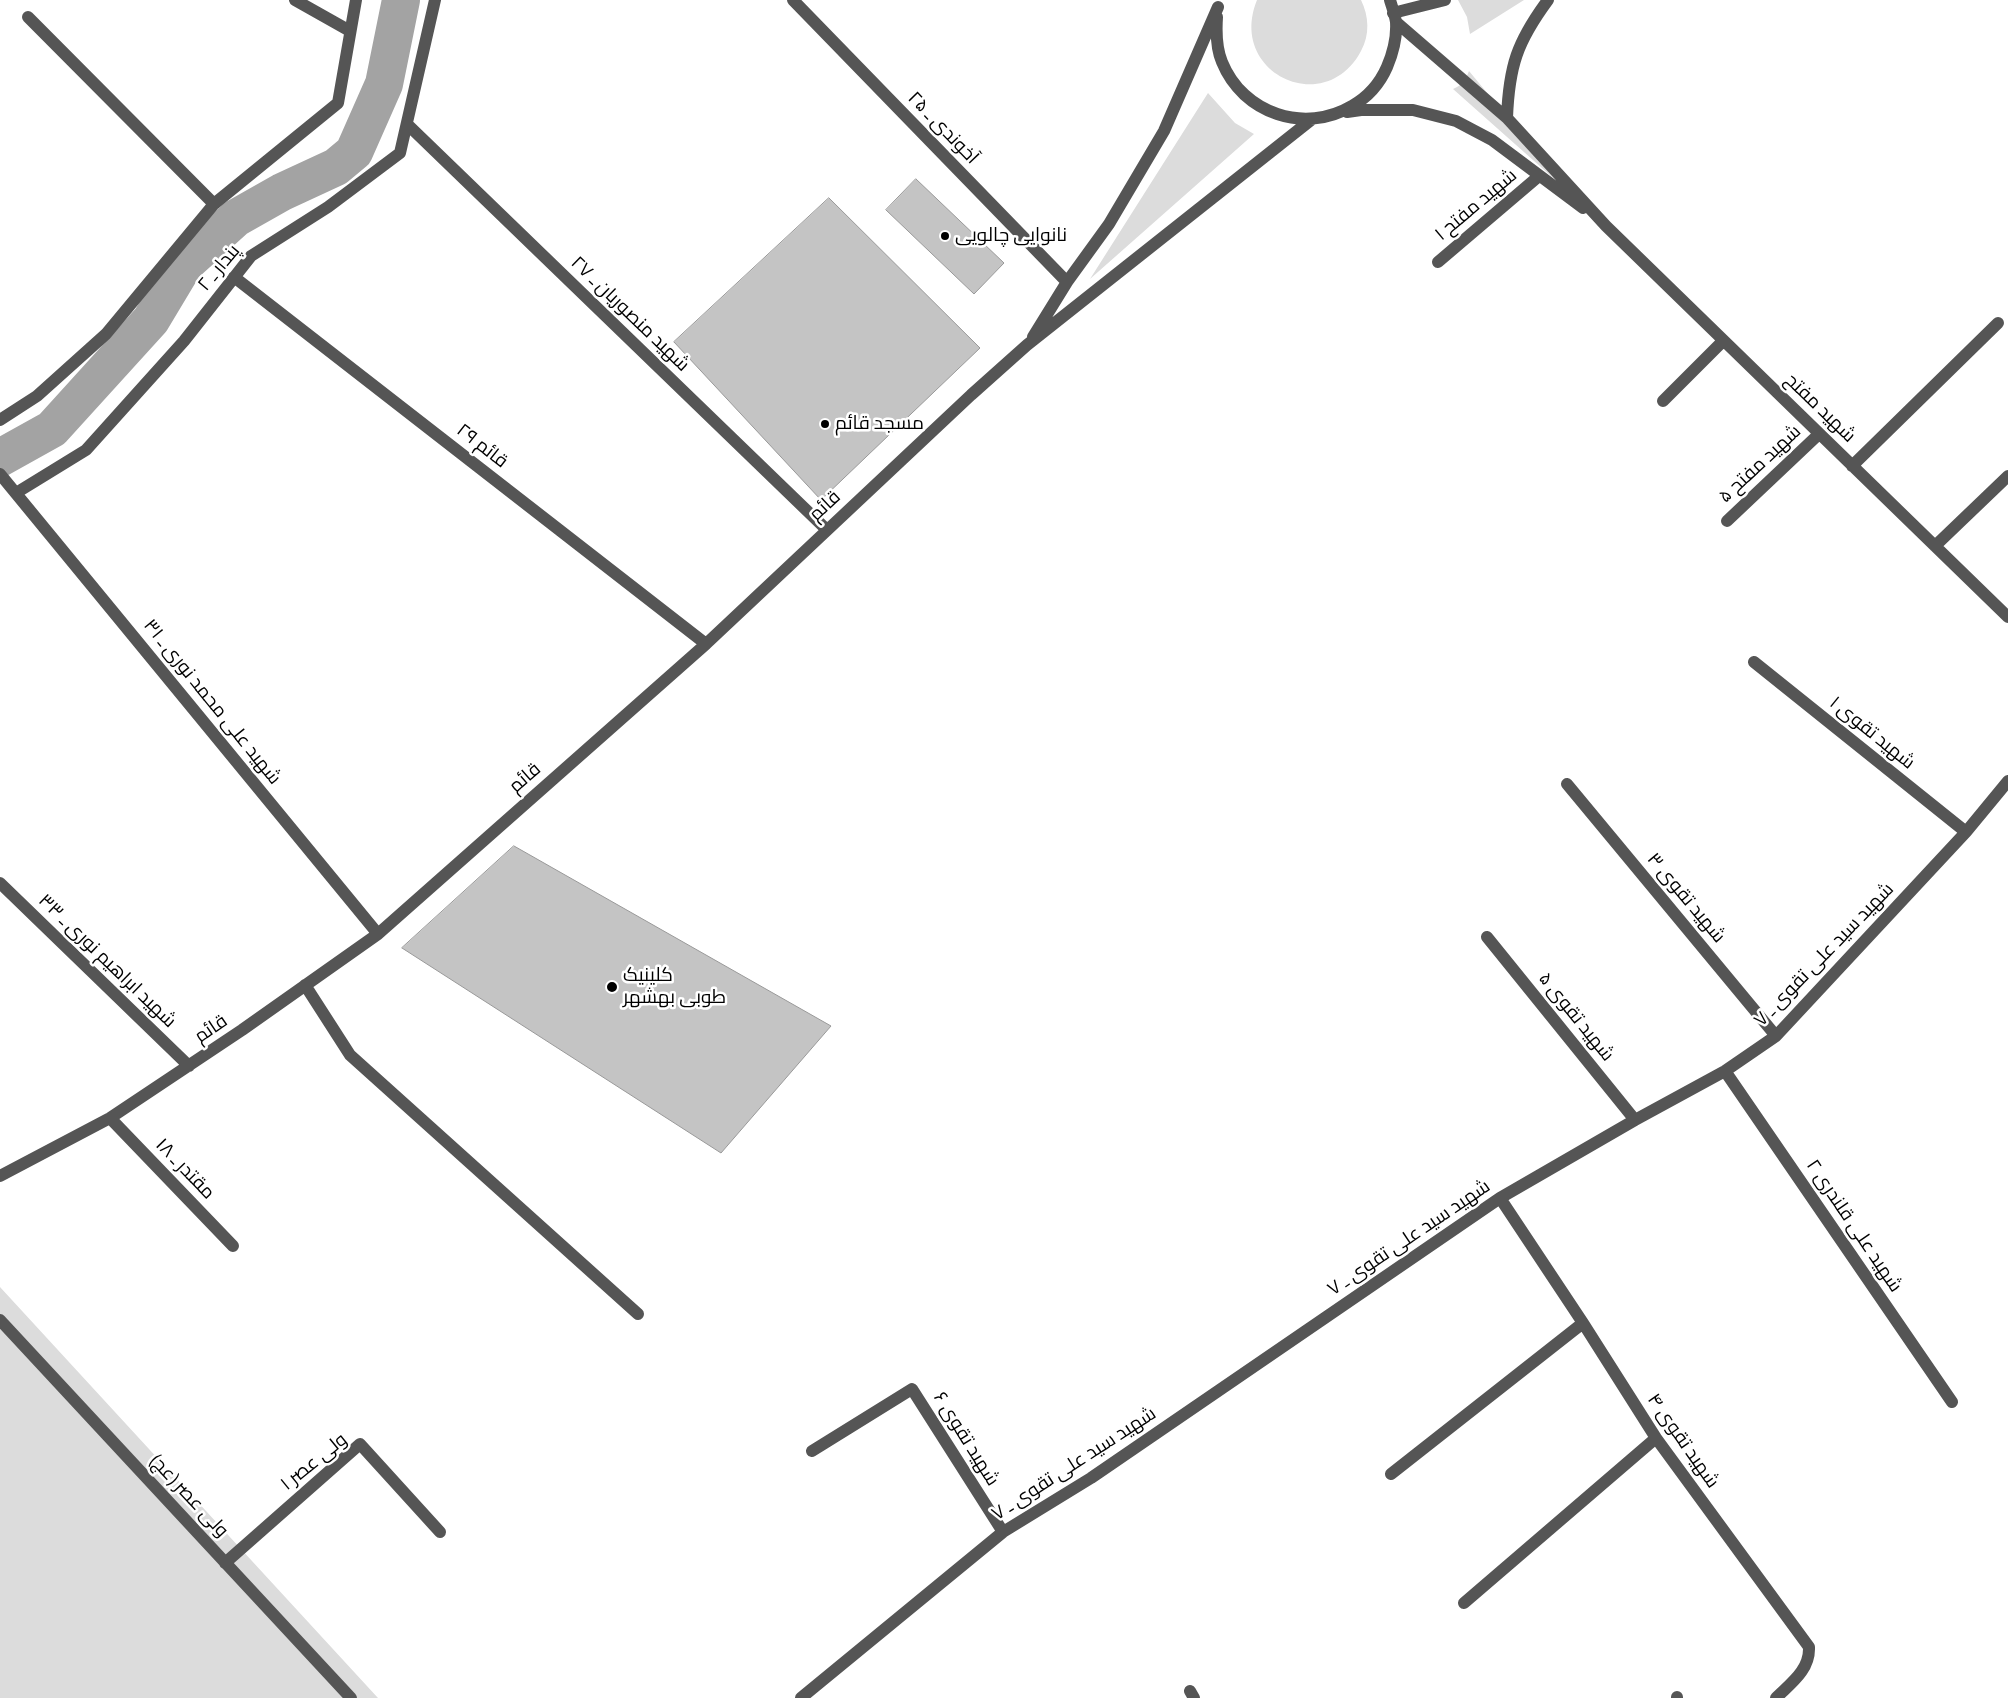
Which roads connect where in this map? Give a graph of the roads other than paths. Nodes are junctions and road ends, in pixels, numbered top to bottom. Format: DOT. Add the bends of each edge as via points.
graph roads {
  1 [pos="296,0"];
  2 [pos="356,0"];
  3 [pos="436,0"];
  4 [pos="793,0"];
  5 [pos="1390,0"];
  6 [pos="1445,0"];
  7 [pos="1548,0"];
  8 [pos="1219,4"];
  9 [pos="28,17"];
  10 [pos="1395,17"];
  11 [pos="350,31"];
  12 [pos="1340,113"];
  13 [pos="1507,118"];
  14 [pos="1311,120"];
  15 [pos="407,124"];
  16 [pos="1539,176"];
  17 [pos="214,204"];
  18 [pos="1606,226"];
  19 [pos="1438,262"];
  20 [pos="234,277"];
  21 [pos="1066,282"];
  22 [pos="1998,323"];
  23 [pos="1723,341"];
  24 [pos="1027,345"];
  25 [pos="1663,401"];
  26 [pos="0,420"];
  27 [pos="1819,434"];
  28 [pos="1852,466"];
  29 [pos="0,474"];
  30 [pos="2008,476"];
  31 [pos="16,493"];
  32 [pos="1727,520"];
  33 [pos="827,530"];
  34 [pos="1934,546"];
  35 [pos="2008,618"];
  36 [pos="706,644"];
  37 [pos="1754,662"];
  38 [pos="2008,781"];
  39 [pos="1567,784"];
  40 [pos="1966,832"];
  41 [pos="0,883"];
  42 [pos="378,934"];
  43 [pos="1487,937"];
  44 [pos="305,985"];
  45 [pos="1776,1036"];
  46 [pos="189,1066"];
  47 [pos="1725,1071"];
  48 [pos="110,1118"];
  49 [pos="1635,1120"];
  50 [pos="0,1176"];
  51 [pos="1500,1198"];
  52 [pos="233,1246"];
  53 [pos="638,1314"];
  54 [pos="0,1320"];
  55 [pos="1583,1323"];
  56 [pos="1952,1402"];
  57 [pos="1656,1438"];
  58 [pos="812,1451"];
  59 [pos="1391,1474"];
  60 [pos="440,1532"];
  61 [pos="1003,1532"];
  62 [pos="225,1563"];
  63 [pos="1464,1603"];
  64 [pos="351,1698"];
  65 [pos="801,1698"];
  66 [pos="1776,1698"];
  1 -- 11 [label="street"];
  2 -- 11 [label="street"];
  3 -- 15 [label="street, پندار ـ ۲"];
  4 -- 21 [label="street, آخوندی ـ ۲۵"];
  5 -- 10 [label="street"];
  6 -- 10 [label="street"];
  7 -- 13 [label="street" via="1530,24 1516,53 1508,86"];
  8 -- 14 [label="street" via="1216,35 1222,62 1236,86 1257,105 1274,113"];
  8 -- 21 [label="street" via="1164,131 1109,224"];
  9 -- 17 [label="street"];
  10 -- 12 [label="street" via="1394,50 1383,77 1364,99"];
  10 -- 13 [label="street"];
  11 -- 17 [label="street" via="338,103"];
  12 -- 14 [label="street"];
  12 -- 16 [label="street" via="1413,110 1456,121 1492,140"];
  13 -- 18 [label="street"];
  14 -- 24 [label="street"];
  15 -- 20 [label="street, پندار ـ ۲" via="400,153 328,207 251,256"];
  15 -- 33 [label="street, شهید منصوریان ـ ۲۷"];
  16 -- 18 [label="street"];
  16 -- 19 [label="street, شهید مفتح ۱"];
  17 -- 26 [label="street" via="106,334 37,396"];
  18 -- 23 [label="street, شهید مفتح"];
  20 -- 31 [label="street, پندار ـ ۲" via="184,341 86,450"];
  20 -- 36 [label="street, قائم ۲۹"];
  21 -- 24 [label="street"];
  22 -- 28 [label="street"];
  23 -- 25 [label="street"];
  23 -- 27 [label="street, شهید مفتح"];
  24 -- 33 [label="street, قائم"];
  27 -- 28 [label="street, شهید مفتح"];
  27 -- 32 [label="street, شهید مفتح ۵"];
  28 -- 34 [label="street, شهید مفتح"];
  29 -- 31 [label="street, شهید علی محمد نوری ـ ۳۱"];
  30 -- 34 [label="street"];
  31 -- 42 [label="street, شهید علی محمد نوری ـ ۳۱"];
  33 -- 36 [label="street, قائم"];
  34 -- 35 [label="street, شهید مفتح"];
  36 -- 42 [label="street, قائم"];
  37 -- 40 [label="street, شهید تقوی ۱"];
  38 -- 40 [label="street, شهید سید علی تقوی ـ ۷"];
  39 -- 45 [label="street, شهید تقوی ۳"];
  40 -- 45 [label="street, شهید سید علی تقوی ـ ۷"];
  41 -- 46 [label="street, شهید ابراهیم نوری ـ ۳۳"];
  42 -- 44 [label="street, قائم"];
  43 -- 49 [label="street, شهید تقوی ۵"];
  44 -- 46 [label="street, قائم"];
  44 -- 53 [label="street" via="350,1055"];
  45 -- 47 [label="street, شهید سید علی تقوی ـ ۷"];
  46 -- 48 [label="street, قائم"];
  47 -- 49 [label="street, شهید سید علی تقوی ـ ۷"];
  47 -- 56 [label="street, شهید علی قلندری ۲"];
  48 -- 50 [label="street, قائم"];
  48 -- 52 [label="street, مقتدر ـ ۱۸"];
  49 -- 51 [label="street, شهید سید علی تقوی ـ ۷"];
  51 -- 55 [label="street, شهید تقوی ۴"];
  51 -- 61 [label="street, شهید سید علی تقوی ـ ۷" via="1099,1472"];
  54 -- 62 [label="street, ولی عصر (عج)"];
  55 -- 57 [label="street, شهید تقوی ۴"];
  55 -- 59 [label="street"];
  57 -- 63 [label="street"];
  57 -- 66 [label="street, شهید تقوی ۴" via="1809,1647 1805,1667"];
  58 -- 61 [label="street, شهید تقوی ۶" via="912,1389"];
  60 -- 62 [label="street, ولی عصر ۱" via="360,1444"];
  61 -- 65 [label="street, شهید سید علی تقوی ـ ۷"];
  62 -- 64 [label="street, ولی عصر (عج)"];
}
